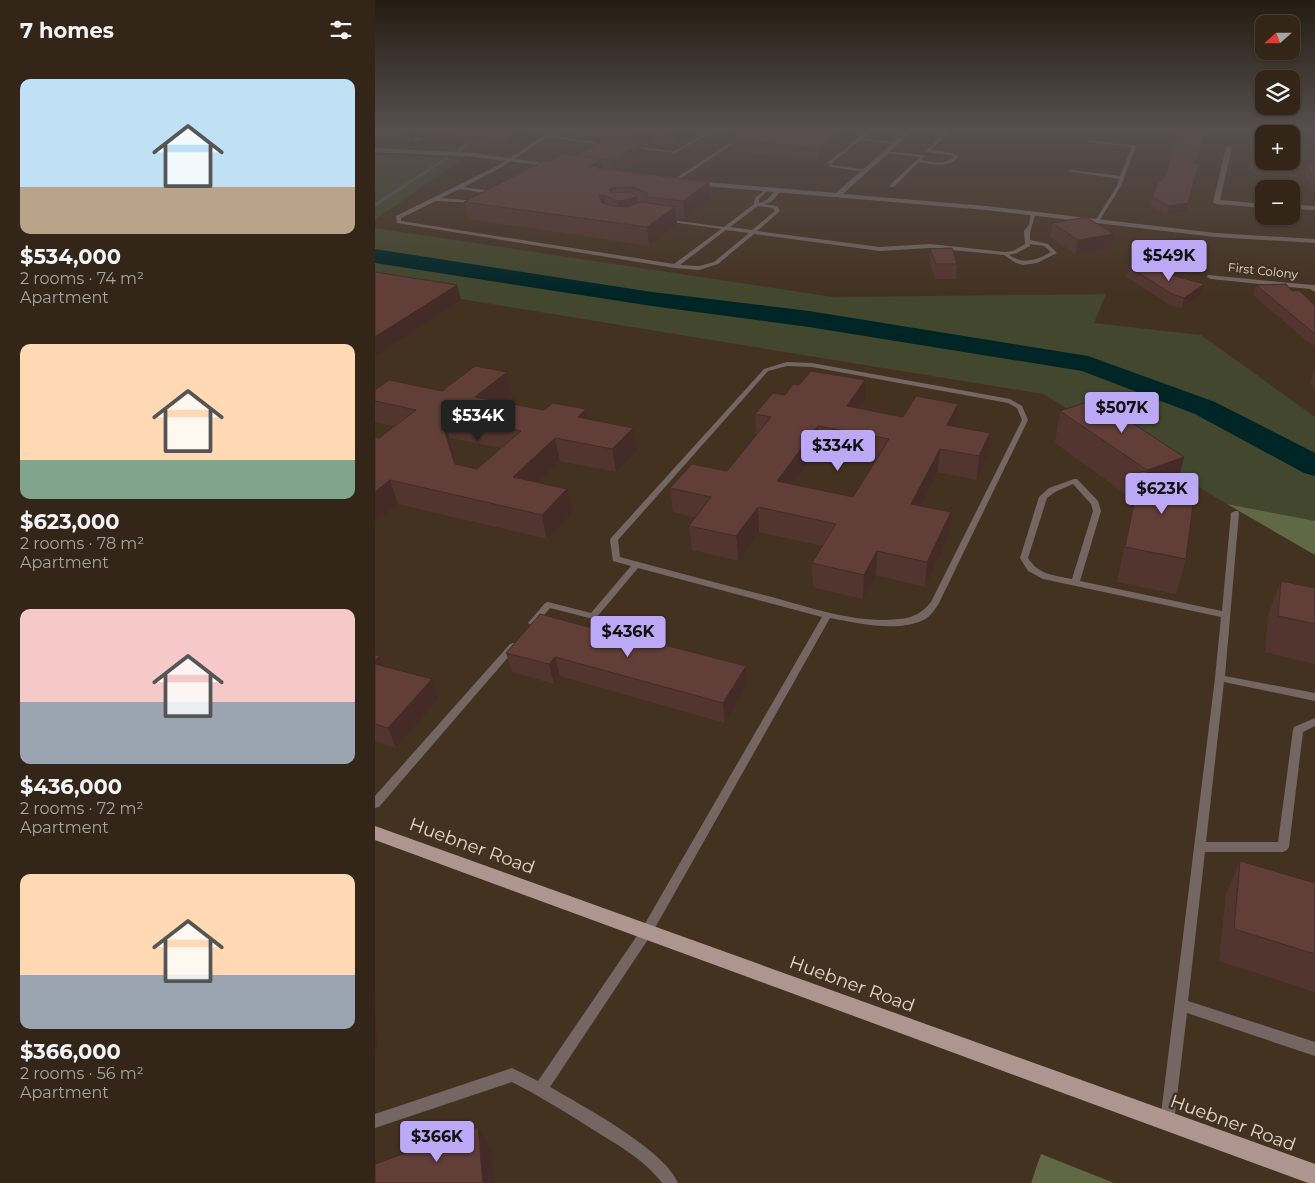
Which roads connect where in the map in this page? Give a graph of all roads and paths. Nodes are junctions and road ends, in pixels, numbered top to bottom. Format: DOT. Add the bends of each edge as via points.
graph roads {
  1 [pos="466,183"];
  2 [pos="704,183"];
  3 [pos="851,183"];
  4 [pos="895,183"];
  5 [pos="1119,183"];
  6 [pos="1220,183"];
  7 [pos="892,186"];
  8 [pos="459,187"];
  9 [pos="766,190"];
  10 [pos="778,191"];
  11 [pos="837,196"];
  12 [pos="433,199"];
  13 [pos="756,205"];
  14 [pos="1255,205"];
  15 [pos="1300,207"];
  16 [pos="1315,208"];
  17 [pos="1033,213"];
  18 [pos="662,220"];
  19 [pos="1097,221"];
  20 [pos="723,228"];
  21 [pos="752,232"];
  22 [pos="1315,241"];
  23 [pos="1027,242"];
  24 [pos="1005,254"];
  25 [pos="675,266"];
  26 [pos="1211,277"];
  27 [pos="1314,288"];
  28 [pos="1235,513"];
  29 [pos="636,565"];
  30 [pos="1075,583"];
  31 [pos="827,615"];
  32 [pos="1225,615"];
  33 [pos="1220,678"];
  34 [pos="1315,697"];
  35 [pos="1315,722"];
  36 [pos="375,804"];
  37 [pos="375,833"];
  38 [pos="1199,847"];
  39 [pos="647,931"];
  40 [pos="1180,1005"];
  41 [pos="1315,1049"];
  42 [pos="541,1089"];
  43 [pos="375,1121"];
  44 [pos="1167,1122"];
  45 [pos="1315,1175"];
  46 [pos="671,1183"];
  1 -- 8 [label="lane"];
  2 -- 9 [label="street"];
  3 -- 11 [label="street"];
  4 -- 7 [label="lane"];
  5 -- 19 [label="lane"];
  6 -- 14 [label="street" via="1215,202"];
  8 -- 12 [label="lane"];
  8 -- 12 [label="lane" via="494,193 485,200 471,203"];
  9 -- 10 [label="street"];
  9 -- 13 [label="lane"];
  10 -- 11 [label="street"];
  10 -- 13 [label="lane" via="769,201"];
  11 -- 17 [label="street"];
  12 -- 25 [label="lane" via="398,217 399,222"];
  13 -- 20 [label="lane"];
  13 -- 21 [label="lane" via="775,207 778,211"];
  15 -- 16 [label="street"];
  17 -- 19 [label="street"];
  17 -- 23 [label="lane"];
  18 -- 20 [label="lane"];
  19 -- 22 [label="street" via="1215,235"];
  20 -- 21 [label="lane"];
  20 -- 25 [label="lane"];
  21 -- 24 [label="lane" via="880,249 929,246"];
  21 -- 25 [label="lane" via="716,263 699,268"];
  23 -- 24 [label="lane" via="1028,245"];
  23 -- 24 [label="lane" via="1045,243 1055,253 1026,263 1013,261"];
  26 -- 27 [label="street, First Colony"];
  28 -- 32 [label="lane"];
  29 -- 31 [label="lane"];
  29 -- 31 [label="lane" via="617,559 614,540 766,370 787,364 811,365 1010,401 1020,407 1025,420 935,603 923,617 901,622 873,622"];
  29 -- 36 [label="lane" via="593,616 548,605"];
  30 -- 30 [label="lane" via="1097,511 1095,503 1074,481 1043,497 1024,558 1031,569 1043,576"];
  30 -- 32 [label="lane"];
  31 -- 39 [label="lane"];
  32 -- 33 [label="lane"];
  33 -- 34 [label="lane"];
  33 -- 38 [label="lane"];
  35 -- 38 [label="lane" via="1298,730 1283,846"];
  37 -- 39 [label="main road, Huebner Road"];
  38 -- 40 [label="lane"];
  39 -- 42 [label="lane"];
  39 -- 44 [label="main road, Huebner Road"];
  40 -- 41 [label="lane"];
  40 -- 44 [label="lane"];
  42 -- 43 [label="lane" via="512,1075"];
  42 -- 46 [label="lane" via="627,1143 664,1171"];
  44 -- 45 [label="main road, Huebner Road"];
}
